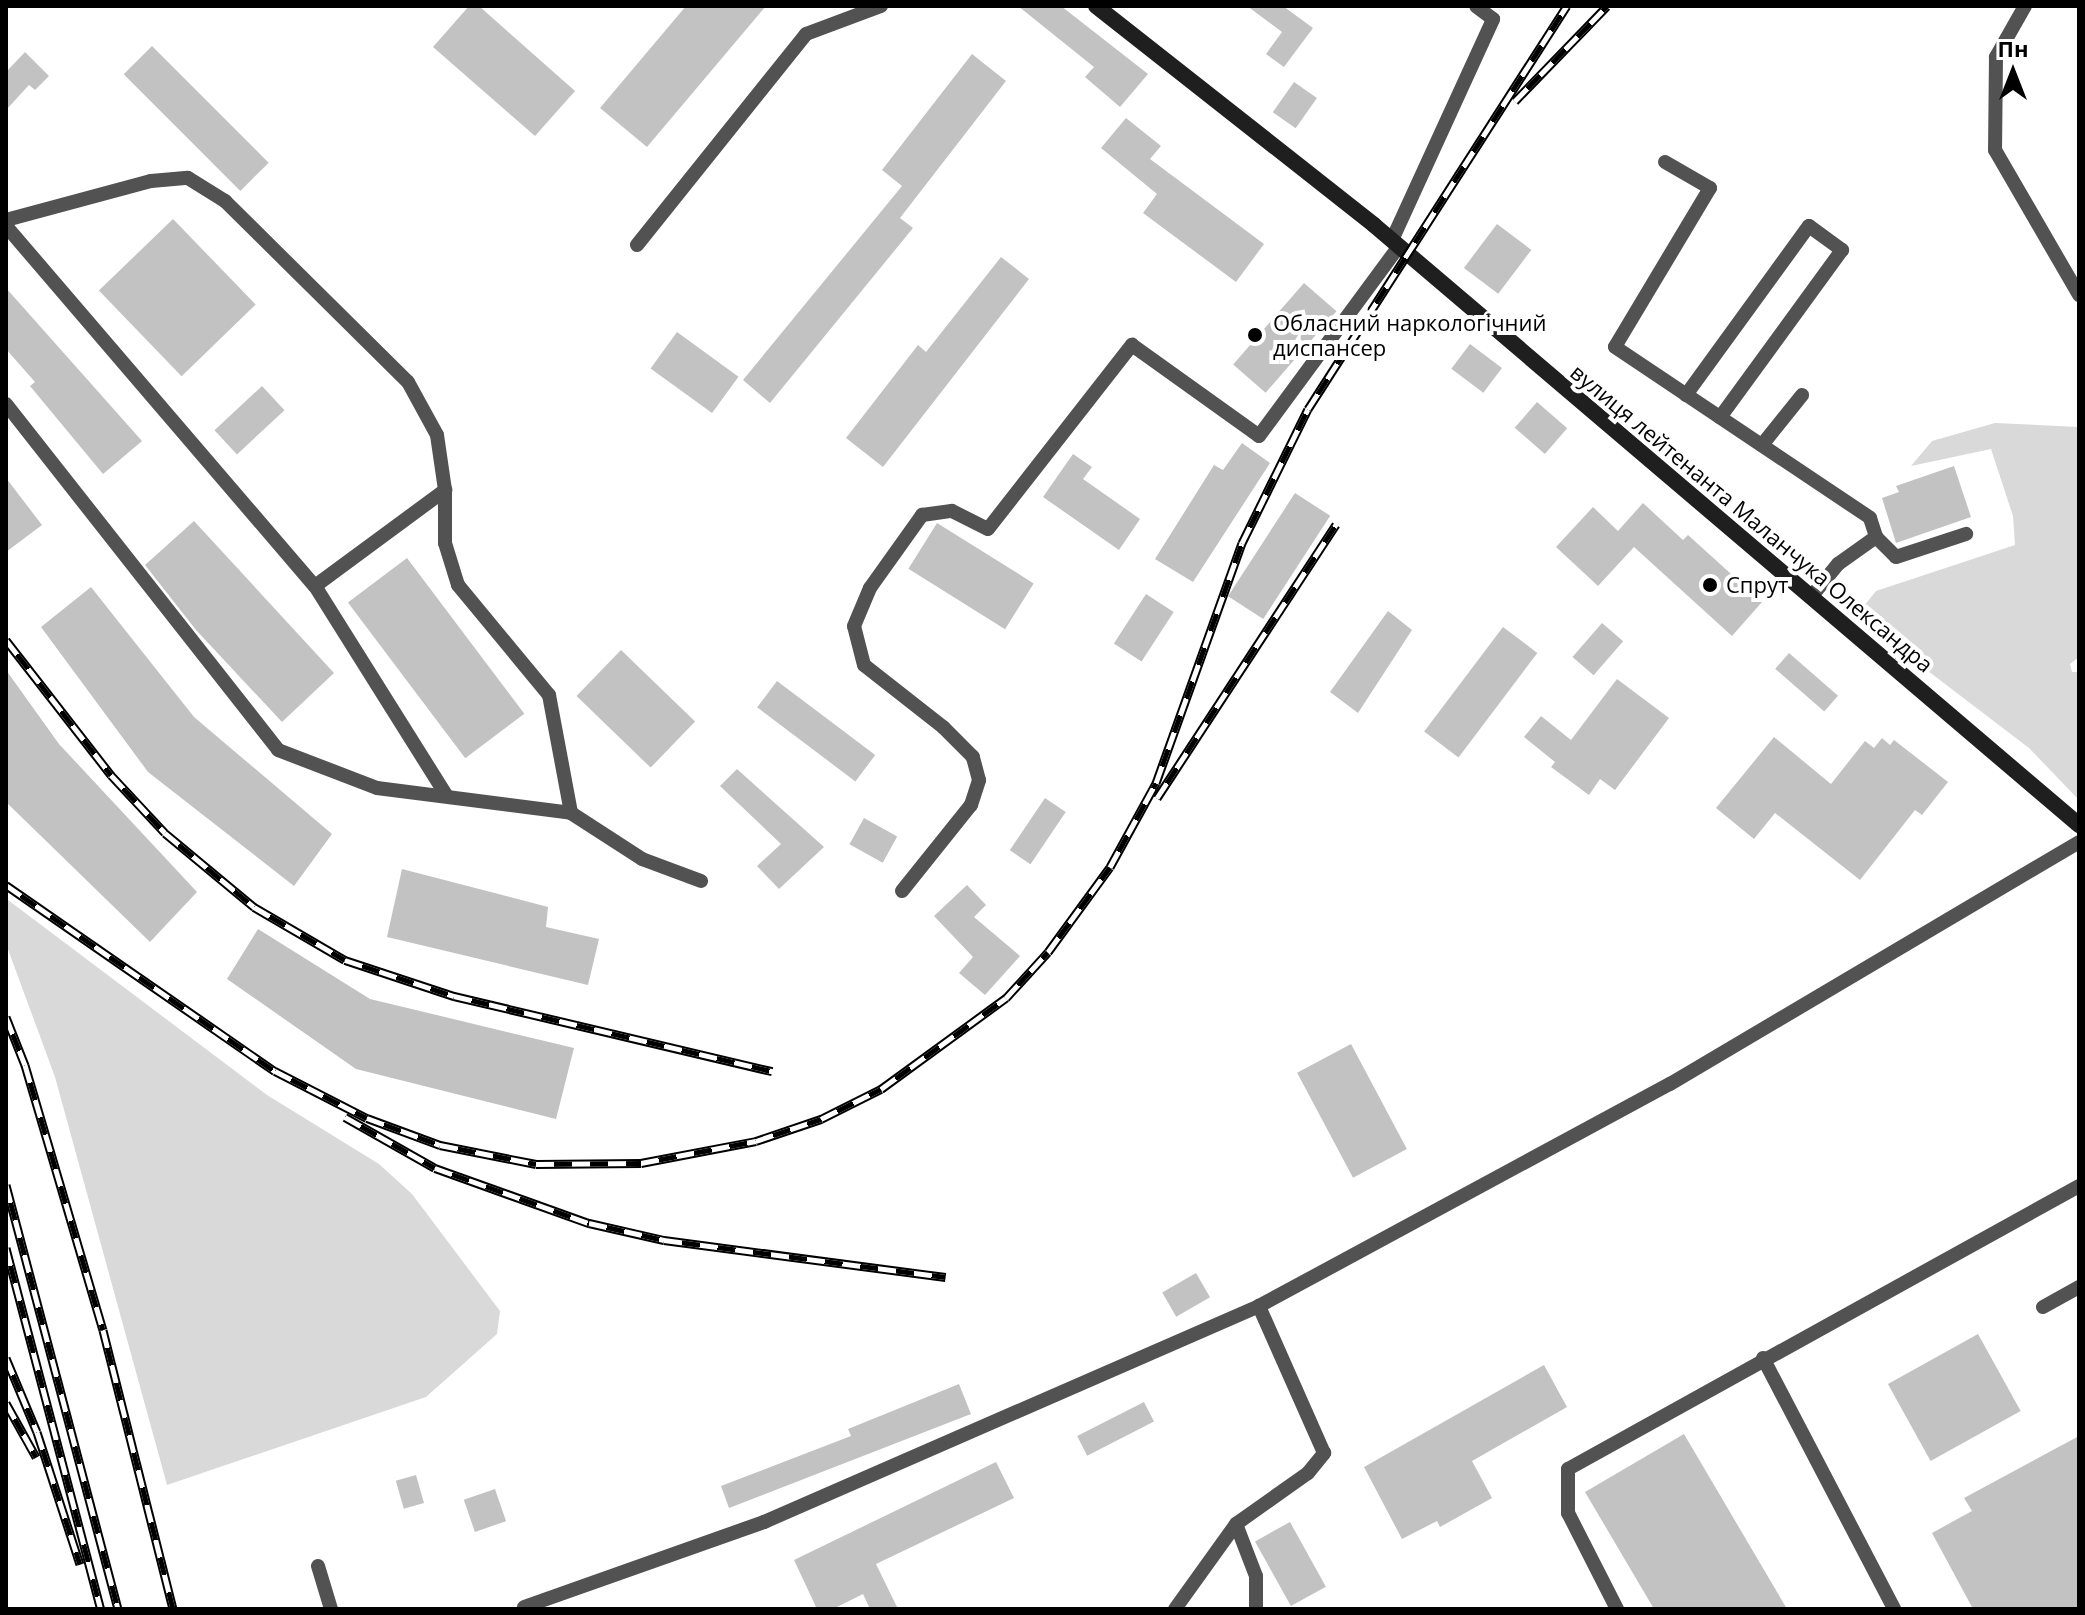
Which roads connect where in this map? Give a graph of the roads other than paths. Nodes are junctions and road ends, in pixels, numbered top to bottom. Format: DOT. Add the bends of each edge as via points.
graph roads {
  1 [pos="881,6"];
  2 [pos="1096,6"];
  3 [pos="1476,6"];
  4 [pos="2025,6"];
  5 [pos="1494,12"];
  6 [pos="1665,162"];
  7 [pos="6,223"];
  8 [pos="1395,243"];
  9 [pos="637,245"];
  10 [pos="2079,295"];
  11 [pos="1686,395"];
  12 [pos="1802,395"];
  13 [pos="6,404"];
  14 [pos="1720,417"];
  15 [pos="1762,445"];
  16 [pos="445,490"];
  17 [pos="1966,534"];
  18 [pos="1876,537"];
  19 [pos="315,586"];
  20 [pos="1811,597"];
  21 [pos="446,795"];
  22 [pos="571,813"];
  23 [pos="2079,825"];
  24 [pos="2079,842"];
  25 [pos="701,881"];
  26 [pos="902,891"];
  27 [pos="2079,1186"];
  28 [pos="2079,1287"];
  29 [pos="1259,1306"];
  30 [pos="2043,1307"];
  31 [pos="1763,1358"];
  32 [pos="1236,1524"];
  33 [pos="318,1566"];
  34 [pos="522,1608"];
  35 [pos="331,1609"];
  36 [pos="1175,1609"];
  37 [pos="1256,1609"];
  38 [pos="1617,1609"];
  39 [pos="1894,1609"];
  1 -- 9 [label="lane" via="806,34"];
  2 -- 8 [label="street, вулиця лейтенанта Маланчука Олександра"];
  3 -- 5 [label="lane"];
  4 -- 10 [label="lane" via="1996,57 1995,150"];
  5 -- 8 [label="lane"];
  6 -- 11 [label="lane" via="1710,188 1615,347"];
  7 -- 16 [label="lane" via="151,181 188,178 225,201 408,382 437,435"];
  7 -- 19 [label="lane"];
  8 -- 20 [label="street, вулиця лейтенанта Маланчука Олександра"];
  8 -- 26 [label="lane" via="1259,436 1132,345 988,529 952,511 922,515 870,588 854,626 864,665 943,727 973,757 979,780 971,805"];
  11 -- 14 [label="lane"];
  11 -- 14 [label="lane" via="1809,226 1842,250"];
  12 -- 15 [label="lane"];
  13 -- 21 [label="lane" via="278,750 377,788"];
  14 -- 15 [label="lane"];
  15 -- 18 [label="lane" via="1870,518"];
  16 -- 19 [label="lane"];
  16 -- 22 [label="lane" via="445,543 458,585 549,695"];
  17 -- 18 [label="lane" via="1896,557"];
  18 -- 20 [label="lane" via="1838,564"];
  19 -- 21 [label="lane"];
  20 -- 23 [label="street, вулиця лейтенанта Маланчука Олександра"];
  21 -- 22 [label="lane"];
  22 -- 25 [label="lane" via="642,859"];
  24 -- 29 [label="lane" via="1670,1084"];
  27 -- 31 [label="lane"];
  28 -- 30 [label="lane"];
  29 -- 32 [label="lane" via="1324,1453 1308,1473"];
  29 -- 34 [label="lane" via="764,1522"];
  31 -- 38 [label="lane" via="1568,1469 1568,1513"];
  31 -- 39 [label="lane"];
  32 -- 36 [label="lane"];
  32 -- 37 [label="lane" via="1256,1576"];
  33 -- 35 [label="lane"];
}
